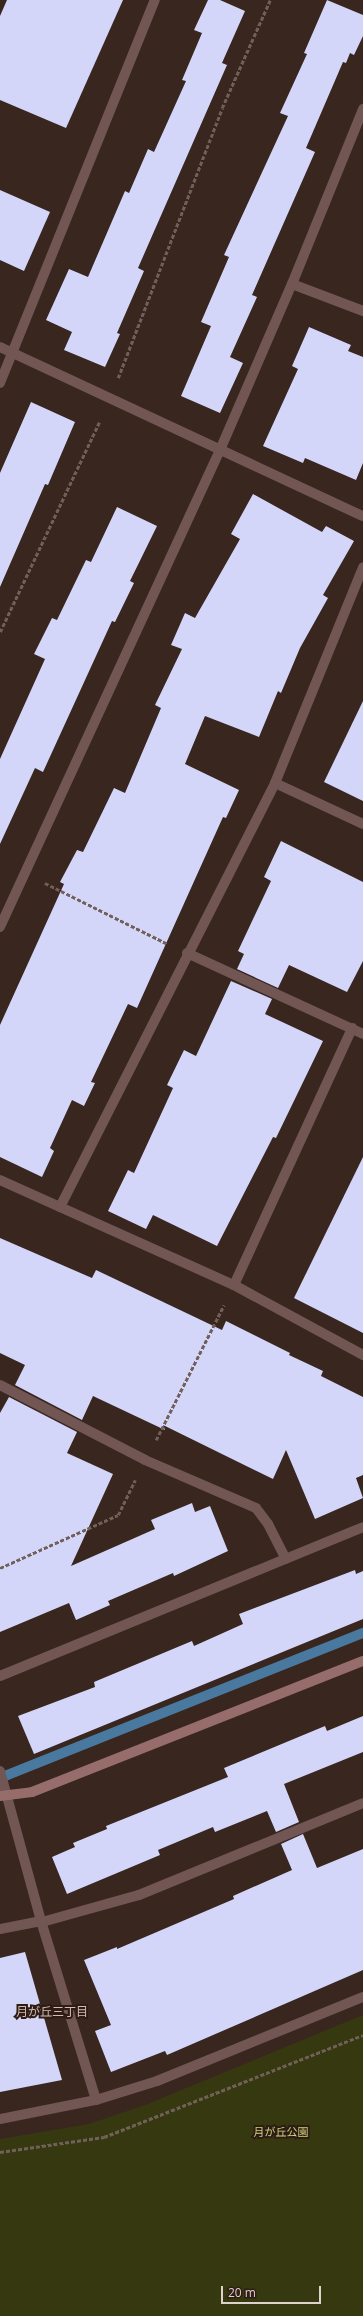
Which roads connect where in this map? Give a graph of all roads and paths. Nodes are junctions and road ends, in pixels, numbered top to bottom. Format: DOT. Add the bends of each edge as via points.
graph roads {
  1 [pos="155,0"];
  2 [pos="270,0"];
  3 [pos="363,109"];
  4 [pos="292,284"];
  5 [pos="363,311"];
  6 [pos="0,347"];
  7 [pos="13,354"];
  8 [pos="0,383"];
  9 [pos="110,400"];
  10 [pos="220,450"];
  11 [pos="363,516"];
  12 [pos="363,567"];
  13 [pos="0,632"];
  14 [pos="274,783"];
  15 [pos="363,824"];
  16 [pos="25,873"];
  17 [pos="0,927"];
  18 [pos="188,953"];
  19 [pos="352,1028"];
  20 [pos="363,1034"];
  21 [pos="0,1180"];
  22 [pos="60,1207"];
  23 [pos="234,1285"];
  24 [pos="363,1355"];
  25 [pos="0,1385"];
  26 [pos="363,1527"];
  27 [pos="286,1559"];
  28 [pos="363,1661"];
  29 [pos="0,1676"];
  30 [pos="0,1771"];
  31 [pos="3,1796"];
  32 [pos="363,1803"];
  33 [pos="42,1922"];
  34 [pos="0,1929"];
  35 [pos="363,1997"];
  36 [pos="363,2035"];
  37 [pos="96,2100"];
  38 [pos="0,2119"];
  39 [pos="0,2152"];
  1 -- 7 [label="street"];
  2 -- 9 [label="path" via="222,108"];
  3 -- 4 [label="street"];
  4 -- 5 [label="street"];
  4 -- 10 [label="street"];
  6 -- 7 [label="street"];
  7 -- 8 [label="street"];
  7 -- 9 [label="street"];
  9 -- 10 [label="street"];
  9 -- 13 [label="path"];
  10 -- 11 [label="street"];
  10 -- 16 [label="street"];
  12 -- 14 [label="street"];
  14 -- 15 [label="street"];
  14 -- 18 [label="street"];
  16 -- 17 [label="street"];
  16 -- 18 [label="path"];
  18 -- 19 [label="street"];
  18 -- 22 [label="street"];
  19 -- 20 [label="street"];
  19 -- 23 [label="street"];
  21 -- 22 [label="street"];
  22 -- 23 [label="street"];
  23 -- 24 [label="street"];
  25 -- 27 [label="street" via="145,1460 256,1508 268,1524"];
  26 -- 27 [label="street"];
  27 -- 29 [label="street"];
  28 -- 31 [label="street" via="32,1792"];
  30 -- 31 [label="street"];
  31 -- 33 [label="street"];
  32 -- 33 [label="street" via="139,1895"];
  33 -- 34 [label="street"];
  33 -- 37 [label="street"];
  35 -- 37 [label="street" via="157,2081"];
  36 -- 39 [label="path" via="104,2137"];
  37 -- 38 [label="street"];
}
